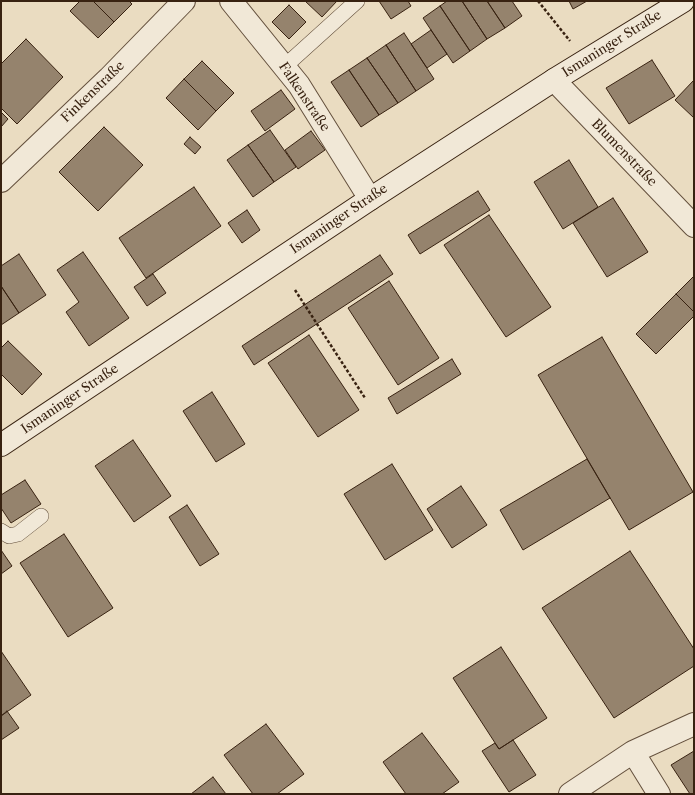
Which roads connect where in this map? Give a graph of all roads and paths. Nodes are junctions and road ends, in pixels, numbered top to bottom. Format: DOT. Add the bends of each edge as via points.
graph roads {
  1 [pos="184,1"];
  2 [pos="231,1"];
  3 [pos="357,1"];
  4 [pos="538,1"];
  5 [pos="683,1"];
  6 [pos="586,60"];
  7 [pos="284,67"];
  8 [pos="554,80"];
  9 [pos="1,181"];
  10 [pos="370,199"];
  11 [pos="694,226"];
  12 [pos="295,290"];
  13 [pos="366,398"];
  14 [pos="1,445"];
  15 [pos="41,516"];
  16 [pos="1,531"];
  17 [pos="694,724"];
  18 [pos="633,752"];
  19 [pos="570,794"];
  20 [pos="659,794"];
  1 -- 9 [label="street, Finkenstraße"];
  2 -- 7 [label="street, Falkenstraße"];
  3 -- 7 [label="lane"];
  4 -- 6 [label="path"];
  5 -- 6 [label="street, Ismaninger Straße"];
  6 -- 8 [label="street, Ismaninger Straße"];
  7 -- 10 [label="street, Falkenstraße" via="299,85"];
  8 -- 10 [label="street, Ismaninger Straße"];
  8 -- 11 [label="street, Blumenstraße"];
  10 -- 14 [label="street, Ismaninger Straße"];
  12 -- 13 [label="path"];
  15 -- 16 [label="lane" via="18,534 9,536"];
  17 -- 18 [label="street"];
  18 -- 19 [label="street"];
  18 -- 20 [label="street"];
}
